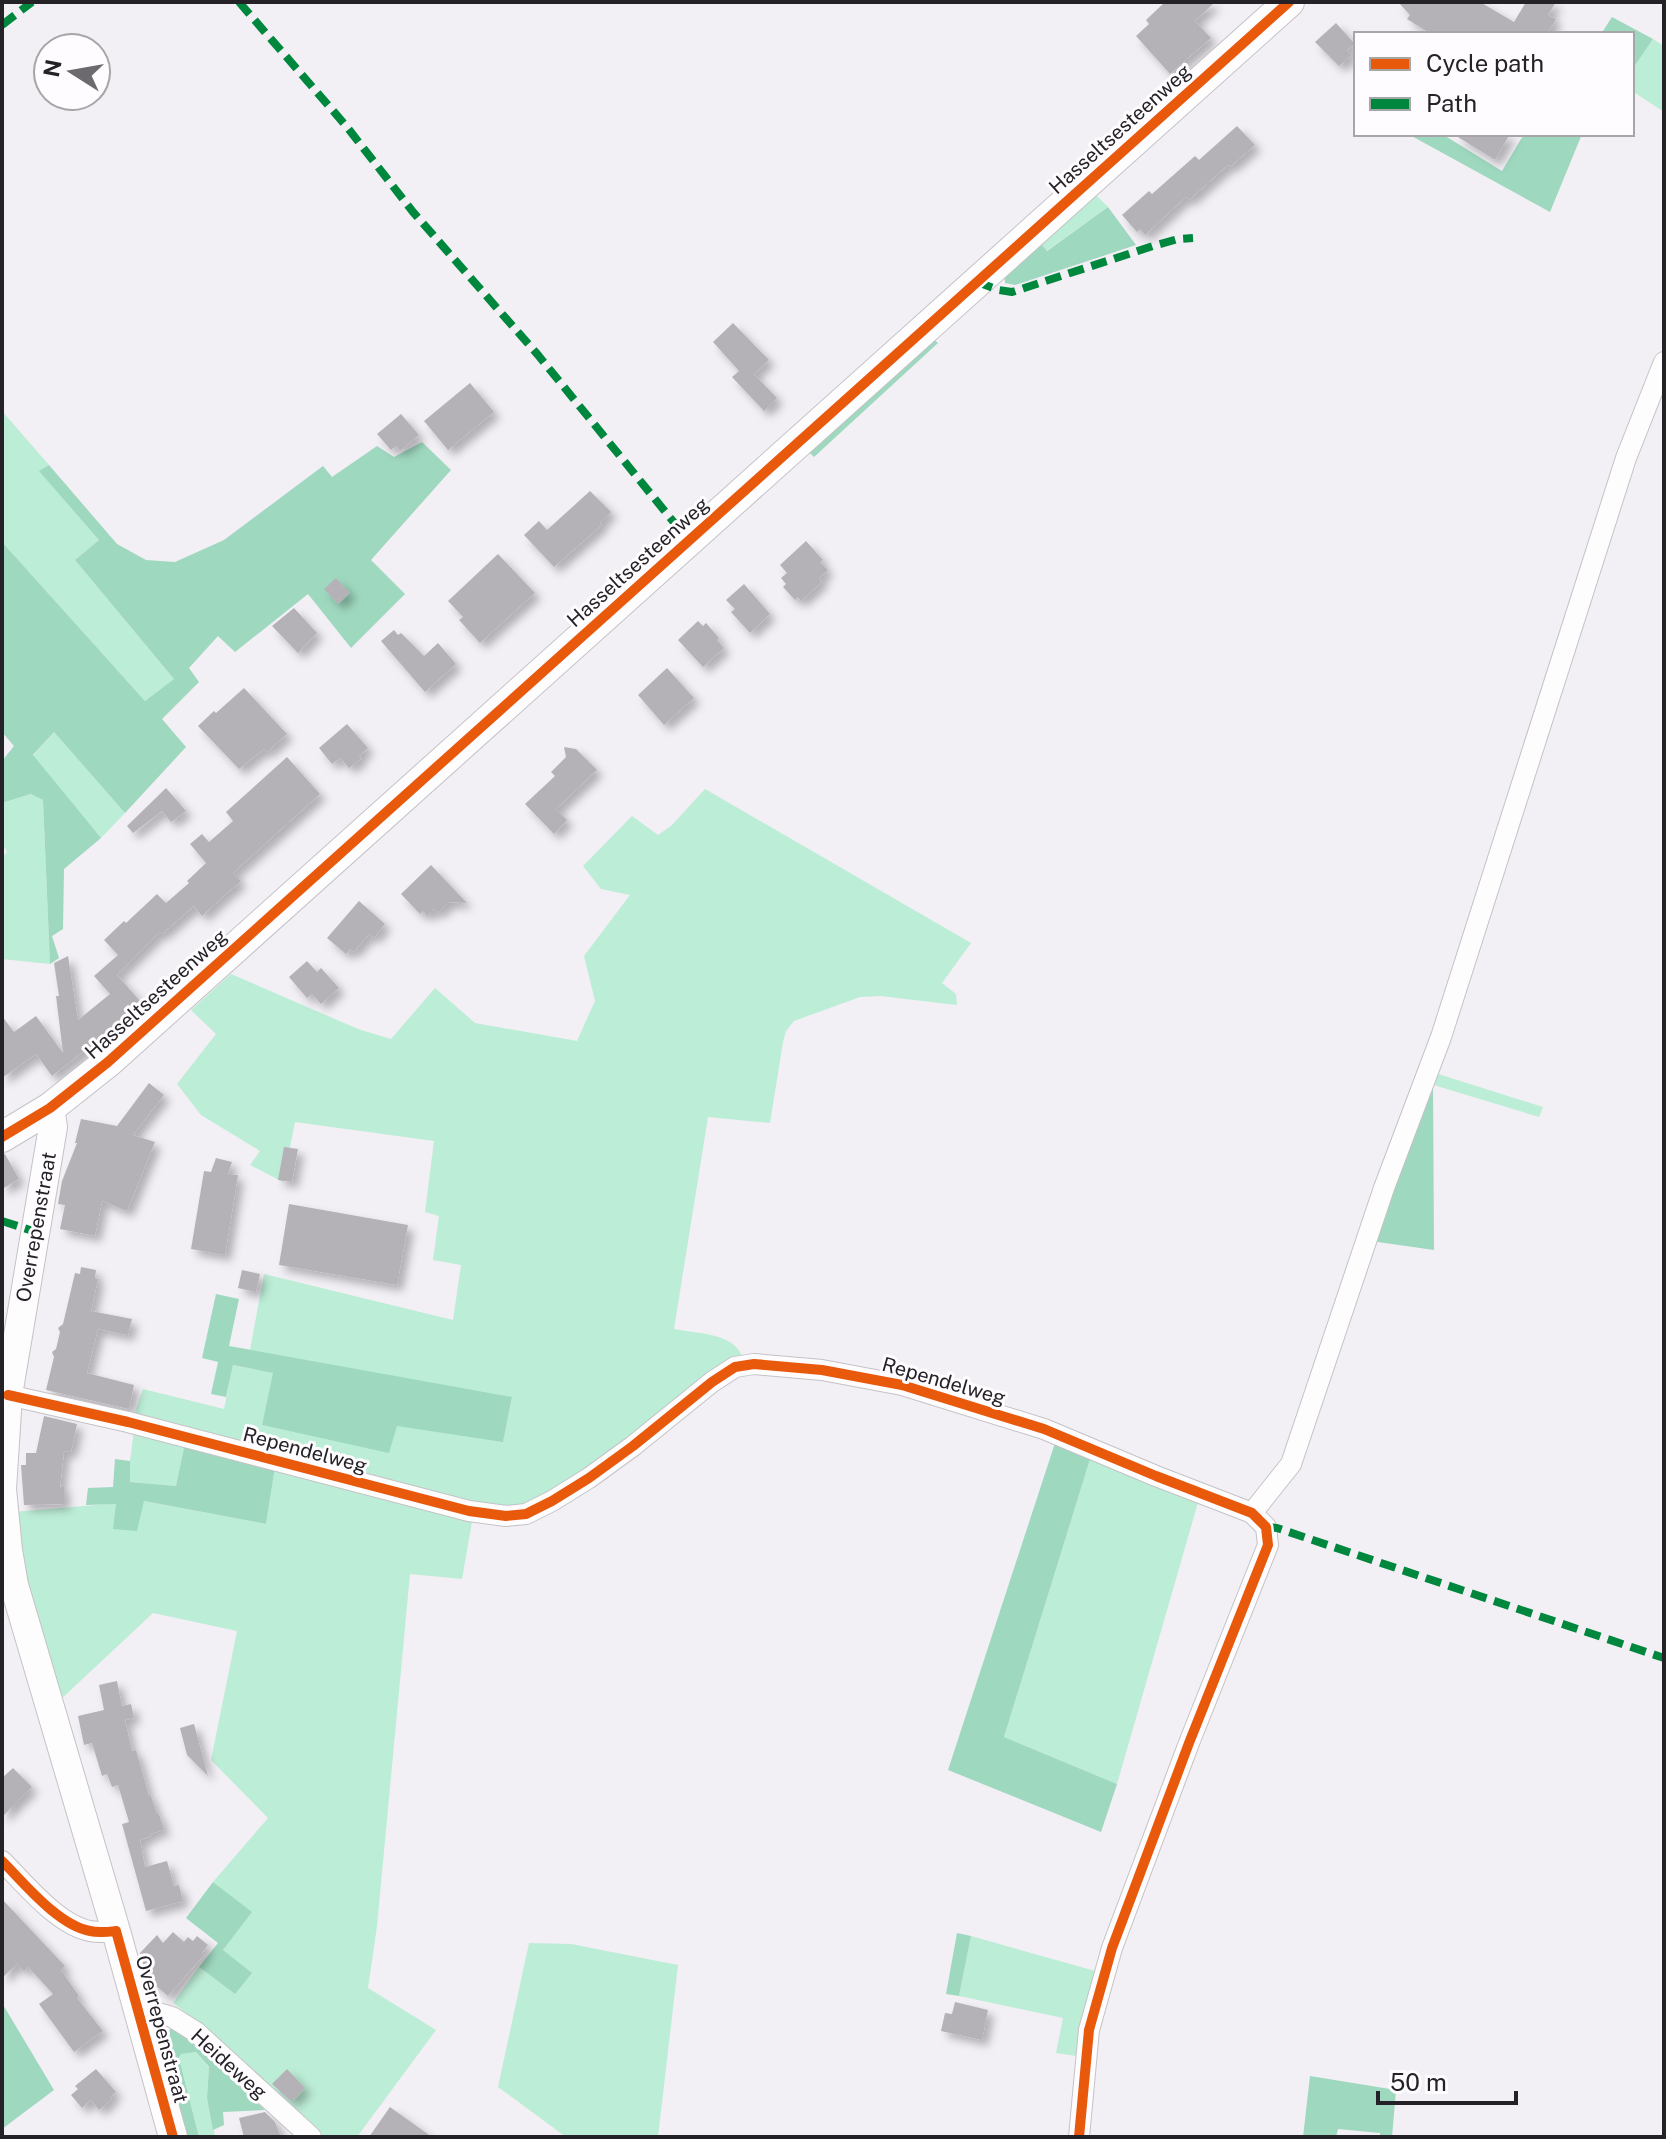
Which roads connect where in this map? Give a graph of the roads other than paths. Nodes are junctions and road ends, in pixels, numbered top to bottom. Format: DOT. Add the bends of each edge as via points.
graph roads {
  1 [pos="1289,2"];
  2 [pos="1664,362"];
  3 [pos="50,1108"];
  4 [pos="2,1137"];
  5 [pos="8,1395"];
  6 [pos="1252,1513"];
  7 [pos="2,1861"];
  8 [pos="116,1931"];
  9 [pos="138,2007"];
  10 [pos="173,2137"];
  11 [pos="311,2137"];
  12 [pos="1079,2137"];
  1 -- 3 [label="main road, Hasseltsesteenweg" via="108,1062"];
  2 -- 6 [label="street" via="1626,458 1441,1037 1291,1464"];
  3 -- 4 [label="main road, Hasseltsesteenweg"];
  3 -- 5 [label="street, Overrepenstraat" via="53,1127"];
  5 -- 6 [label="street, Rependelweg" via="506,1516 526,1514 589,1478 735,1367 808,1369 902,1385 1044,1429"];
  5 -- 8 [label="street, Overrepenstraat" via="2,1489 14,1585"];
  6 -- 12 [label="street" via="1266,1527 1268,1545 1112,1948 1089,2030"];
  7 -- 8 [label="street" via="65,1920 89,1931"];
  8 -- 9 [label="street, Overrepenstraat"];
  9 -- 10 [label="street, Overrepenstraat"];
  9 -- 11 [label="street, Heideweg" via="172,2017 196,2032"];
}
